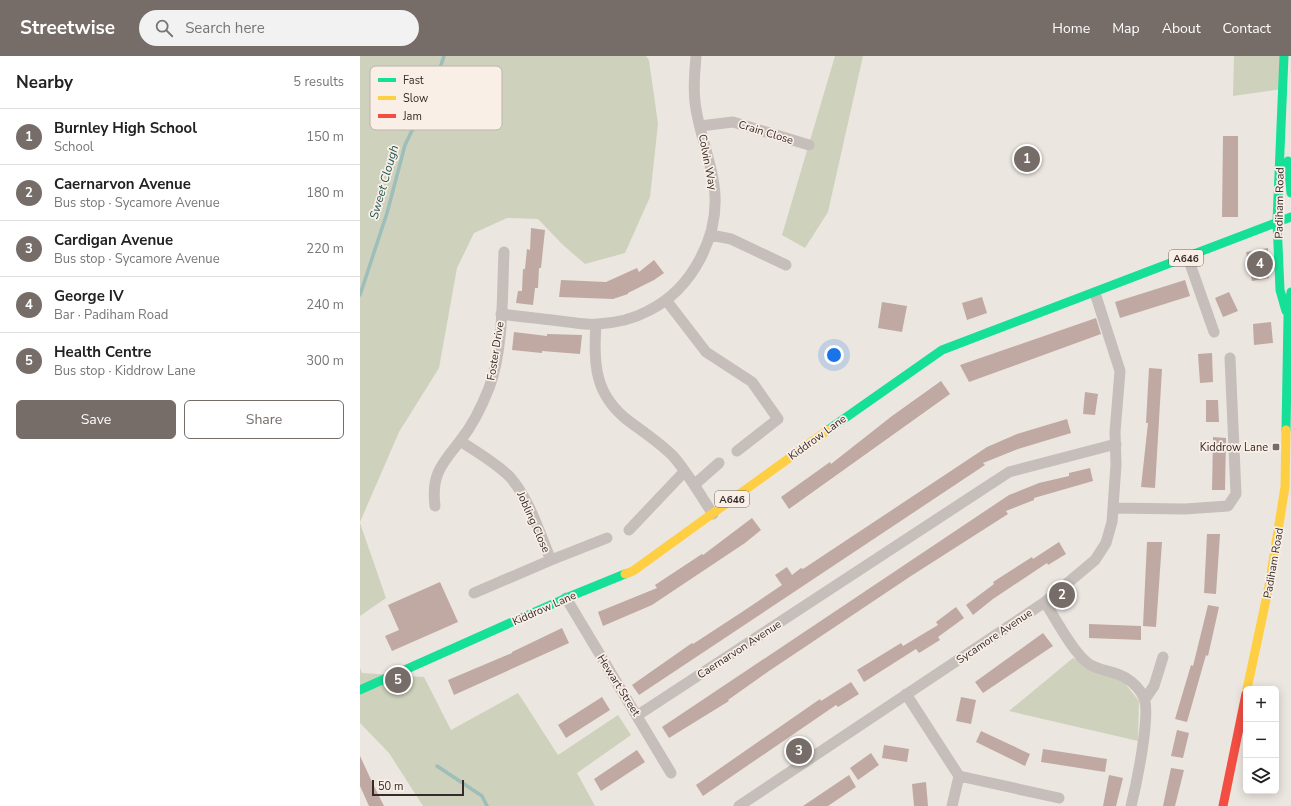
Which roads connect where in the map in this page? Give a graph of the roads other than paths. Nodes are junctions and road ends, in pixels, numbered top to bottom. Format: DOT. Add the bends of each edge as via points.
graph roads {
  1 [pos="696,56"];
  2 [pos="1284,56"];
  3 [pos="1282,89"];
  4 [pos="700,126"];
  5 [pos="809,145"];
  6 [pos="1291,193"];
  7 [pos="1291,217"];
  8 [pos="1277,222"];
  9 [pos="711,235"];
  10 [pos="504,252"];
  11 [pos="1188,258"];
  12 [pos="786,265"];
  13 [pos="1291,292"];
  14 [pos="1095,293"];
  15 [pos="666,300"];
  16 [pos="501,314"];
  17 [pos="1288,316"];
  18 [pos="596,325"];
  19 [pos="1214,332"];
  20 [pos="1230,358"];
  21 [pos="460,441"];
  22 [pos="1116,444"];
  23 [pos="737,451"];
  24 [pos="719,463"];
  25 [pos="684,472"];
  26 [pos="694,485"];
  27 [pos="435,506"];
  28 [pos="1113,508"];
  29 [pos="713,514"];
  30 [pos="629,530"];
  31 [pos="607,538"];
  32 [pos="551,560"];
  33 [pos="474,593"];
  34 [pos="566,598"];
  35 [pos="1045,602"];
  36 [pos="1163,657"];
  37 [pos="1248,686"];
  38 [pos="360,690"];
  39 [pos="906,694"];
  40 [pos="1145,698"];
  41 [pos="1243,709"];
  42 [pos="638,715"];
  43 [pos="671,773"];
  44 [pos="959,776"];
  45 [pos="1059,798"];
  46 [pos="739,806"];
  47 [pos="952,806"];
  48 [pos="1131,806"];
  49 [pos="1223,806"];
  1 -- 4 [label="street, Colvin Way" via="695,101"];
  2 -- 3 [label="main road, Padiham Road"];
  3 -- 6 [label="main road, Padiham Road"];
  3 -- 8 [label="main road, Padiham Road"];
  4 -- 5 [label="street, Crain Close" via="734,122"];
  4 -- 9 [label="street, Colvin Way" via="714,186 715,204"];
  7 -- 8 [label="main road, Kiddrow Lane / A646"];
  8 -- 11 [label="main road, Kiddrow Lane / A646"];
  8 -- 17 [label="main road, Padiham Road" via="1280,290"];
  9 -- 12 [label="street" via="731,239"];
  9 -- 15 [label="street, Colvin Way" via="696,265 680,288"];
  10 -- 16 [label="street, Foster Drive"];
  11 -- 14 [label="main road, Kiddrow Lane / A646"];
  11 -- 19 [label="street"];
  13 -- 17 [label="main road, Padiham Road"];
  14 -- 22 [label="street, Sycamore Avenue" via="1120,371"];
  14 -- 29 [label="main road, Kiddrow Lane / A646" via="942,350"];
  15 -- 18 [label="street, Colvin Way" via="648,312 626,320"];
  15 -- 23 [label="street" via="706,352 752,382 778,419"];
  16 -- 18 [label="street, Colvin Way"];
  16 -- 21 [label="street, Foster Drive" via="490,387 474,420"];
  17 -- 37 [label="main road, Padiham Road" via="1284,488 1270,586"];
  18 -- 25 [label="street" via="596,370 602,389 612,404 629,421 663,447"];
  20 -- 28 [label="street" via="1236,494 1228,506 1185,509"];
  21 -- 27 [label="street, Foster Drive" via="439,469 433,493"];
  21 -- 32 [label="street, Jobling Close" via="498,467 517,486"];
  22 -- 28 [label="street, Sycamore Avenue"];
  22 -- 42 [label="street, Caernarvon Avenue" via="1009,472"];
  24 -- 26 [label="street"];
  25 -- 26 [label="street"];
  25 -- 30 [label="street"];
  26 -- 29 [label="street"];
  28 -- 35 [label="street, Sycamore Avenue" via="1106,543 1095,560"];
  29 -- 34 [label="main road, Kiddrow Lane / A646" via="633,571"];
  31 -- 32 [label="street"];
  32 -- 33 [label="street"];
  34 -- 38 [label="main road, Kiddrow Lane / A646"];
  34 -- 42 [label="street, Hewart Street"];
  35 -- 39 [label="street, Sycamore Avenue"];
  35 -- 40 [label="street" via="1080,656 1090,664 1127,678 1137,686"];
  36 -- 40 [label="street" via="1154,686"];
  39 -- 44 [label="street"];
  39 -- 46 [label="street, Sycamore Avenue"];
  40 -- 48 [label="street" via="1143,745"];
  41 -- 49 [label="main road"];
  42 -- 43 [label="street, Hewart Street"];
  44 -- 45 [label="street"];
  44 -- 47 [label="street"];
}
